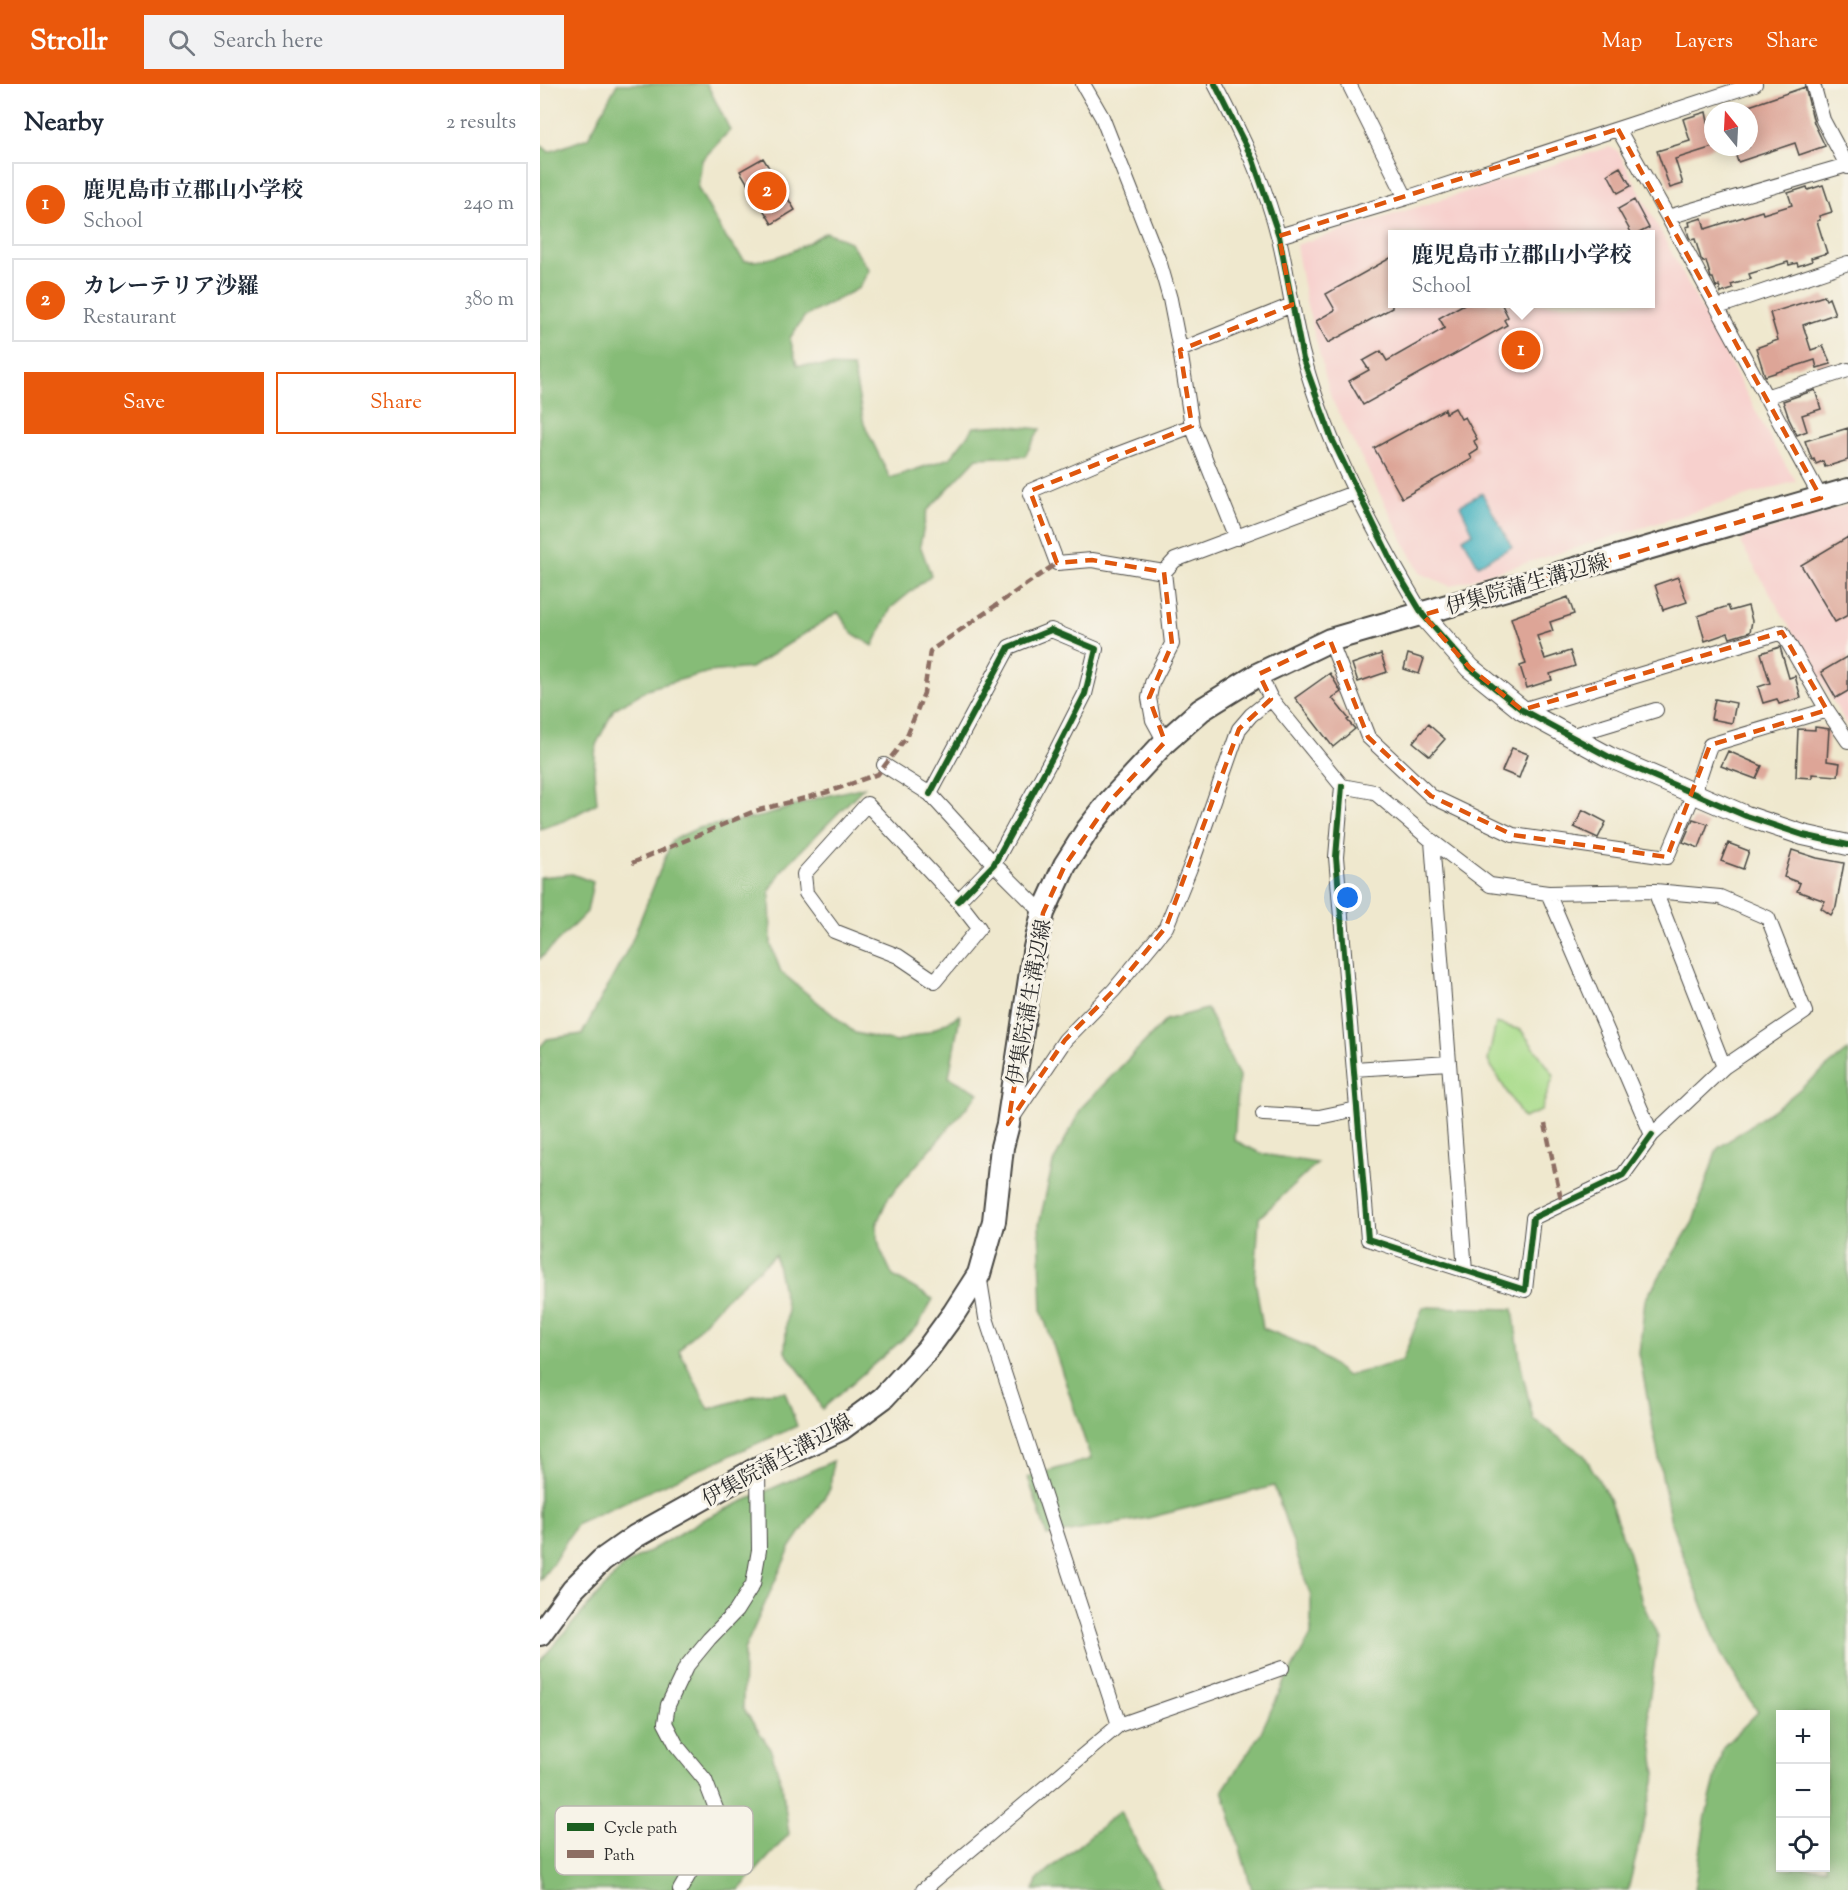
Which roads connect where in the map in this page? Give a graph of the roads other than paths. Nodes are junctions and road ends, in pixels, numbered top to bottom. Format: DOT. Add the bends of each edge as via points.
graph roads {
  1 [pos="1083,84"];
  2 [pos="1215,84"];
  3 [pos="1349,84"];
  4 [pos="1755,84"];
  5 [pos="1813,84"];
  6 [pos="1618,129"];
  7 [pos="1847,166"];
  8 [pos="1406,198"];
  9 [pos="1668,216"];
  10 [pos="1279,236"];
  11 [pos="1848,263"];
  12 [pos="1292,304"];
  13 [pos="1718,307"];
  14 [pos="1180,350"];
  15 [pos="1848,370"];
  16 [pos="1765,397"];
  17 [pos="1192,426"];
  18 [pos="1848,490"];
  19 [pos="1356,492"];
  20 [pos="1821,498"];
  21 [pos="1237,538"];
  22 [pos="1164,572"];
  23 [pos="1423,615"];
  24 [pos="1330,640"];
  25 [pos="1259,674"];
  26 [pos="1271,699"];
  27 [pos="1522,710"];
  28 [pos="1656,710"];
  29 [pos="1827,710"];
  30 [pos="1570,736"];
  31 [pos="1848,741"];
  32 [pos="1165,742"];
  33 [pos="884,765"];
  34 [pos="1342,786"];
  35 [pos="1694,793"];
  36 [pos="930,794"];
  37 [pos="1432,842"];
  38 [pos="1848,845"];
  39 [pos="994,864"];
  40 [pos="1655,891"];
  41 [pos="1548,893"];
  42 [pos="958,901"];
  43 [pos="1043,913"];
  44 [pos="1449,1063"];
  45 [pos="1724,1067"];
  46 [pos="1354,1069"];
  47 [pos="1357,1109"];
  48 [pos="1263,1114"];
  49 [pos="1008,1124"];
  50 [pos="1652,1136"];
  51 [pos="1465,1271"];
  52 [pos="979,1274"];
  53 [pos="758,1468"];
  54 [pos="540,1634"];
  55 [pos="1282,1668"];
  56 [pos="1119,1725"];
  57 [pos="715,1806"];
  58 [pos="689,1875"];
  59 [pos="681,1890"];
  60 [pos="923,1890"];
  1 -- 14 [label="street" via="1102,117 1160,264"];
  2 -- 10 [label="street" via="1253,160"];
  3 -- 8 [label="street"];
  4 -- 6 [label="street"];
  5 -- 7 [label="street" via="1823,120"];
  6 -- 8 [label="street"];
  6 -- 9 [label="street"];
  7 -- 9 [label="street"];
  8 -- 10 [label="street"];
  9 -- 13 [label="street"];
  10 -- 12 [label="street"];
  11 -- 13 [label="street"];
  12 -- 14 [label="street"];
  12 -- 19 [label="street" via="1303,359"];
  13 -- 16 [label="street"];
  14 -- 17 [label="street"];
  15 -- 16 [label="street"];
  16 -- 20 [label="street"];
  17 -- 21 [label="street"];
  17 -- 22 [label="street" via="1030,491 1057,562 1092,560"];
  18 -- 20 [label="main road, 伊集院蒲生溝辺線"];
  19 -- 21 [label="street"];
  19 -- 23 [label="street"];
  20 -- 23 [label="main road, 伊集院蒲生溝辺線"];
  21 -- 22 [label="street" via="1175,560"];
  22 -- 32 [label="street" via="1172,644 1152,683 1149,698 1153,720"];
  23 -- 24 [label="main road, 伊集院蒲生溝辺線"];
  23 -- 27 [label="street" via="1470,668"];
  24 -- 25 [label="main road, 伊集院蒲生溝辺線"];
  24 -- 35 [label="street" via="1368,737 1431,796 1513,835 1667,857"];
  25 -- 26 [label="street"];
  25 -- 32 [label="main road, 伊集院蒲生溝辺線" via="1201,710"];
  26 -- 34 [label="street"];
  26 -- 49 [label="street" via="1239,729 1166,927 1114,990 1065,1040"];
  27 -- 29 [label="street" via="1782,632"];
  27 -- 30 [label="street"];
  28 -- 30 [label="street"];
  29 -- 31 [label="street"];
  29 -- 35 [label="street" via="1710,745"];
  30 -- 35 [label="street"];
  32 -- 43 [label="main road, 伊集院蒲生溝辺線" via="1088,829 1065,865"];
  33 -- 36 [label="street"];
  34 -- 37 [label="street" via="1374,792"];
  34 -- 46 [label="street" via="1336,857"];
  35 -- 38 [label="street" via="1746,816"];
  36 -- 39 [label="street"];
  36 -- 39 [label="street" via="1009,647 1051,630 1096,649 1085,694"];
  37 -- 41 [label="street" via="1490,885"];
  37 -- 44 [label="street"];
  39 -- 42 [label="street"];
  39 -- 43 [label="street"];
  40 -- 41 [label="street"];
  40 -- 45 [label="street"];
  40 -- 45 [label="street" via="1720,897 1768,918 1805,1012"];
  41 -- 50 [label="street"];
  42 -- 42 [label="street" via="867,804 804,874 806,893 834,931 898,956 935,981 980,928"];
  43 -- 49 [label="main road, 伊集院蒲生溝辺線" via="1027,990"];
  44 -- 46 [label="street"];
  44 -- 51 [label="street"];
  45 -- 50 [label="street"];
  46 -- 47 [label="street"];
  47 -- 48 [label="street" via="1319,1117"];
  47 -- 51 [label="street" via="1368,1239"];
  49 -- 52 [label="main road, 伊集院蒲生溝辺線" via="994,1221"];
  50 -- 51 [label="street" via="1623,1175 1533,1218 1525,1290"];
  52 -- 53 [label="main road, 伊集院蒲生溝辺線" via="927,1350 883,1398 842,1429"];
  52 -- 56 [label="street" via="986,1318"];
  53 -- 54 [label="main road, 伊集院蒲生溝辺線" via="636,1536 602,1560 573,1589"];
  53 -- 57 [label="street" via="759,1550 753,1584 736,1611 686,1667 668,1705 665,1723 677,1746 705,1780"];
  55 -- 56 [label="street"];
  56 -- 60 [label="street"];
  58 -- 59 [label="street"];
}
